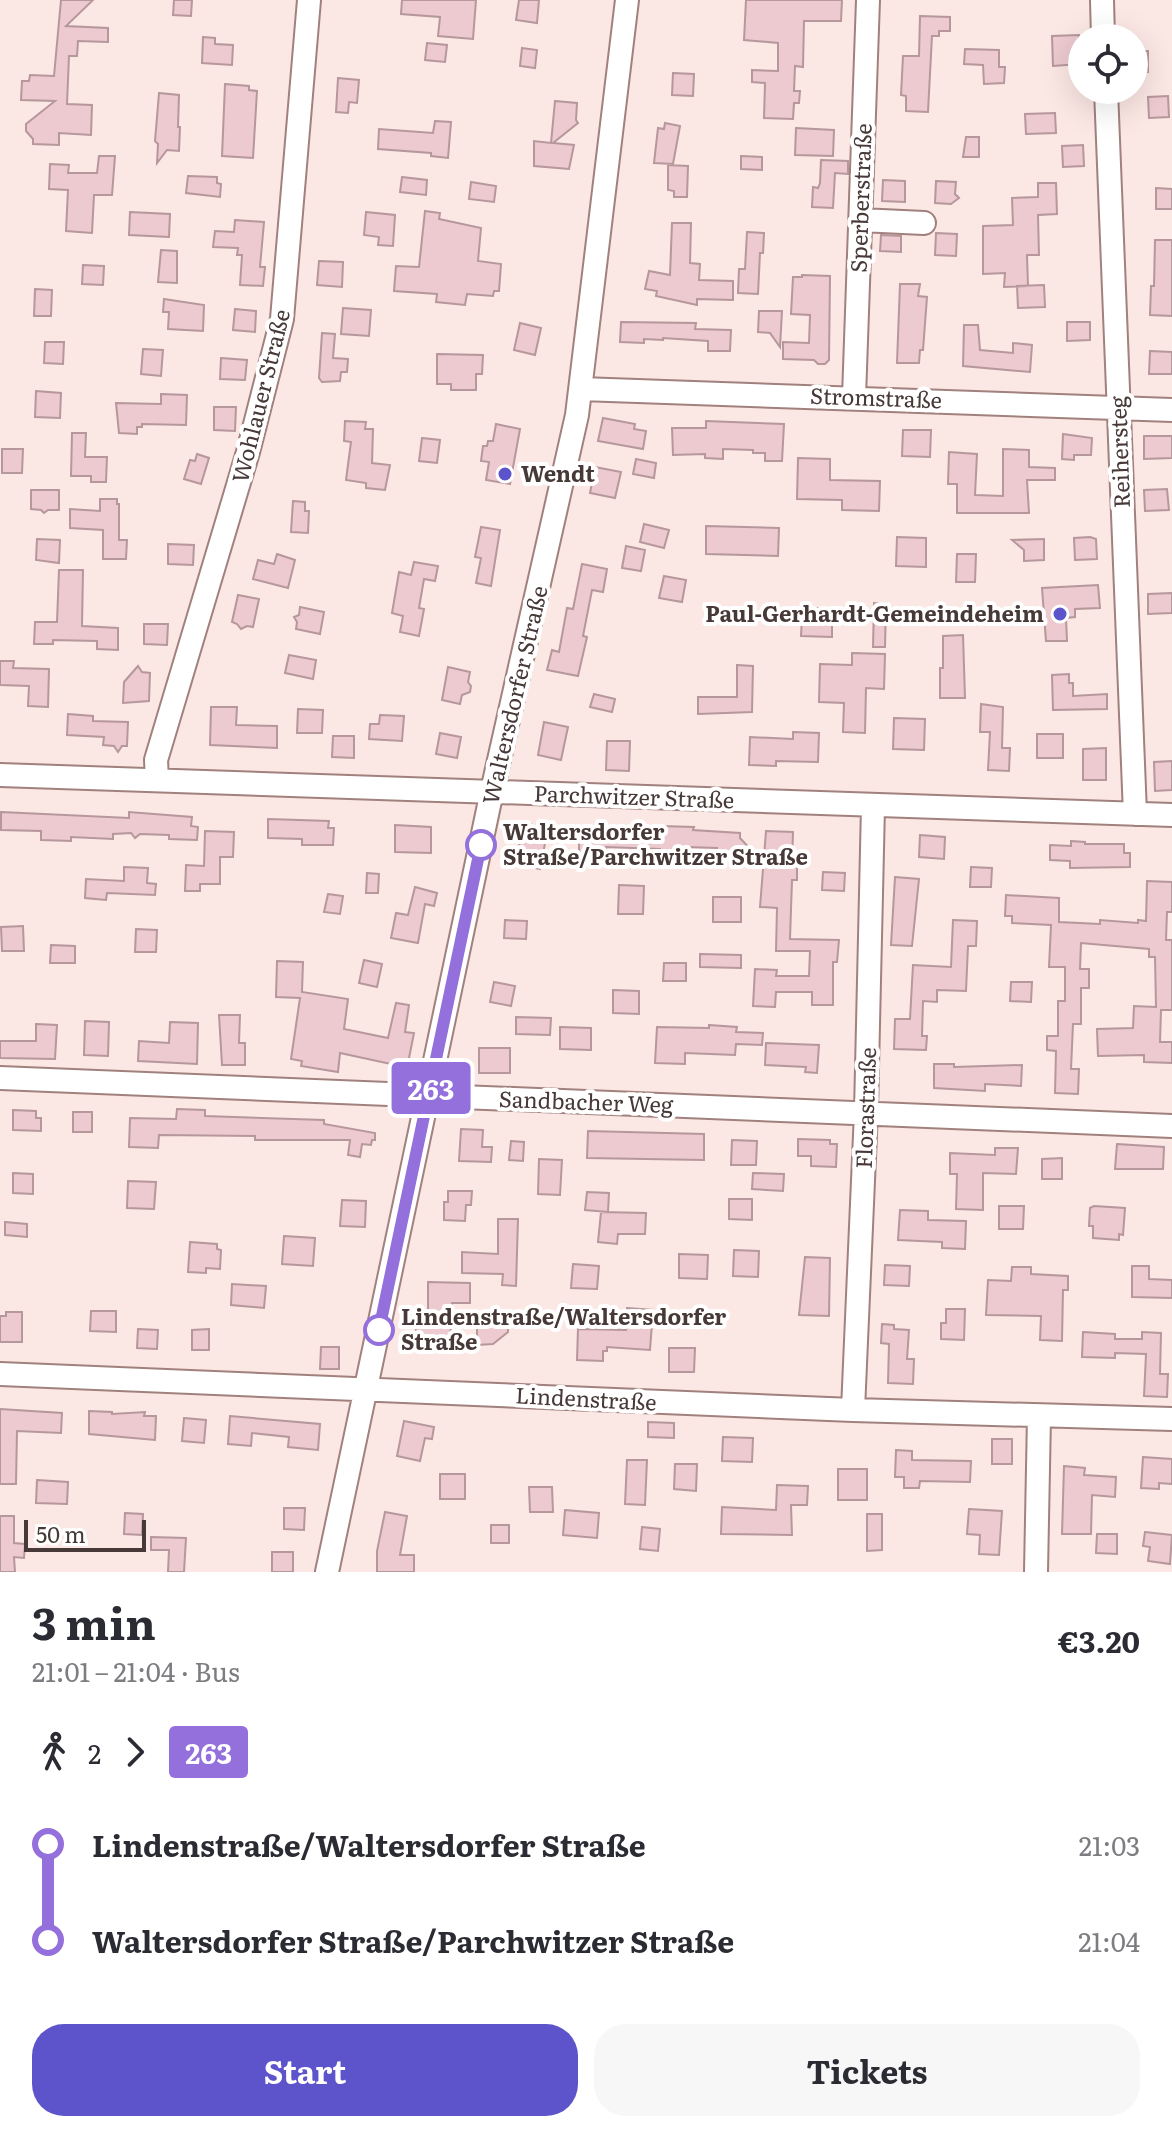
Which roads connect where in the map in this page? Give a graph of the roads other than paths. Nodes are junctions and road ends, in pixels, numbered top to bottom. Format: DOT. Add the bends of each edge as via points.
graph roads {
  1 [pos="309,0"];
  2 [pos="627,0"];
  3 [pos="868,0"];
  4 [pos="1102,0"];
  5 [pos="1103,24"];
  6 [pos="1107,104"];
  7 [pos="860,220"];
  8 [pos="924,223"];
  9 [pos="581,389"];
  10 [pos="854,397"];
  11 [pos="1118,408"];
  12 [pos="1172,410"];
  13 [pos="0,775"];
  14 [pos="157,780"];
  15 [pos="492,791"];
  16 [pos="873,806"];
  17 [pos="1135,814"];
  18 [pos="1172,815"];
  19 [pos="0,1078"];
  20 [pos="429,1096"];
  21 [pos="866,1112"];
  22 [pos="1172,1126"];
  23 [pos="0,1374"];
  24 [pos="367,1389"];
  25 [pos="853,1410"];
  26 [pos="1039,1416"];
  27 [pos="1172,1419"];
  28 [pos="327,1572"];
  29 [pos="1036,1572"];
  1 -- 14 [label="street, Wohlauer Straße" via="282,319 156,760"];
  2 -- 9 [label="street, Waltersdorfer Straße"];
  3 -- 7 [label="street, Sperberstraße"];
  4 -- 5 [label="street"];
  6 -- 11 [label="street, Reihersteg"];
  7 -- 8 [label="street"];
  7 -- 10 [label="street, Sperberstraße"];
  9 -- 10 [label="street, Stromstraße"];
  9 -- 15 [label="street, Waltersdorfer Straße"];
  10 -- 11 [label="street, Stromstraße"];
  11 -- 12 [label="street, Stromstraße"];
  11 -- 17 [label="street, Reihersteg"];
  13 -- 14 [label="street, Parchwitzer Straße"];
  14 -- 15 [label="street, Parchwitzer Straße"];
  15 -- 16 [label="street, Parchwitzer Straße"];
  15 -- 20 [label="street, Waltersdorfer Straße"];
  16 -- 17 [label="street, Parchwitzer Straße"];
  16 -- 21 [label="street, Florastraße"];
  17 -- 18 [label="street, Parchwitzer Straße"];
  19 -- 20 [label="street, Sandbacher Weg"];
  20 -- 21 [label="street, Sandbacher Weg"];
  20 -- 24 [label="street, Waltersdorfer Straße"];
  21 -- 22 [label="street, Sandbacher Weg"];
  21 -- 25 [label="street, Florastraße"];
  23 -- 24 [label="street, Lindenstraße"];
  24 -- 25 [label="street, Lindenstraße"];
  24 -- 28 [label="street, Waltersdorfer Straße"];
  25 -- 26 [label="street, Lindenstraße"];
  26 -- 27 [label="street, Lindenstraße"];
  26 -- 29 [label="street"];
}
